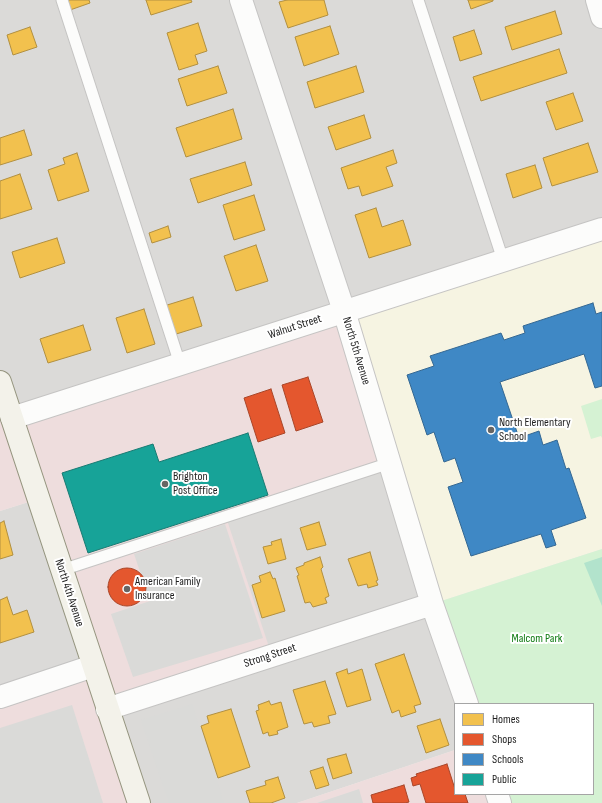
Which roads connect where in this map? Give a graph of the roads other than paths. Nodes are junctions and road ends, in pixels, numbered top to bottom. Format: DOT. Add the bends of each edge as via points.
graph roads {
  1 [pos="62,0"];
  2 [pos="241,0"];
  3 [pos="418,0"];
  4 [pos="597,0"];
  5 [pos="602,17"];
  6 [pos="602,228"];
  7 [pos="503,260"];
  8 [pos="344,311"];
  9 [pos="180,364"];
  10 [pos="0,382"];
  11 [pos="12,418"];
  12 [pos="390,463"];
  13 [pos="62,570"];
  14 [pos="432,604"];
  15 [pos="93,666"];
  16 [pos="0,698"];
  17 [pos="467,703"];
  18 [pos="107,709"];
  19 [pos="139,803"];
  1 -- 9 [label="lane"];
  2 -- 8 [label="street, North 5th Avenue"];
  3 -- 7 [label="lane"];
  4 -- 5 [label="street"];
  6 -- 7 [label="street, Walnut Street"];
  7 -- 8 [label="street, Walnut Street"];
  8 -- 9 [label="street, Walnut Street"];
  8 -- 12 [label="street, North 5th Avenue"];
  9 -- 11 [label="street, Walnut Street"];
  10 -- 11 [label="street, North 4th Avenue"];
  11 -- 13 [label="street, North 4th Avenue"];
  12 -- 13 [label="lane"];
  12 -- 14 [label="street, North 5th Avenue"];
  13 -- 15 [label="street, North 4th Avenue"];
  14 -- 17 [label="street, North 5th Avenue"];
  14 -- 18 [label="street, Strong Street"];
  15 -- 16 [label="street"];
  15 -- 18 [label="street, North 4th Avenue"];
  18 -- 19 [label="street, North 4th Avenue"];
}
